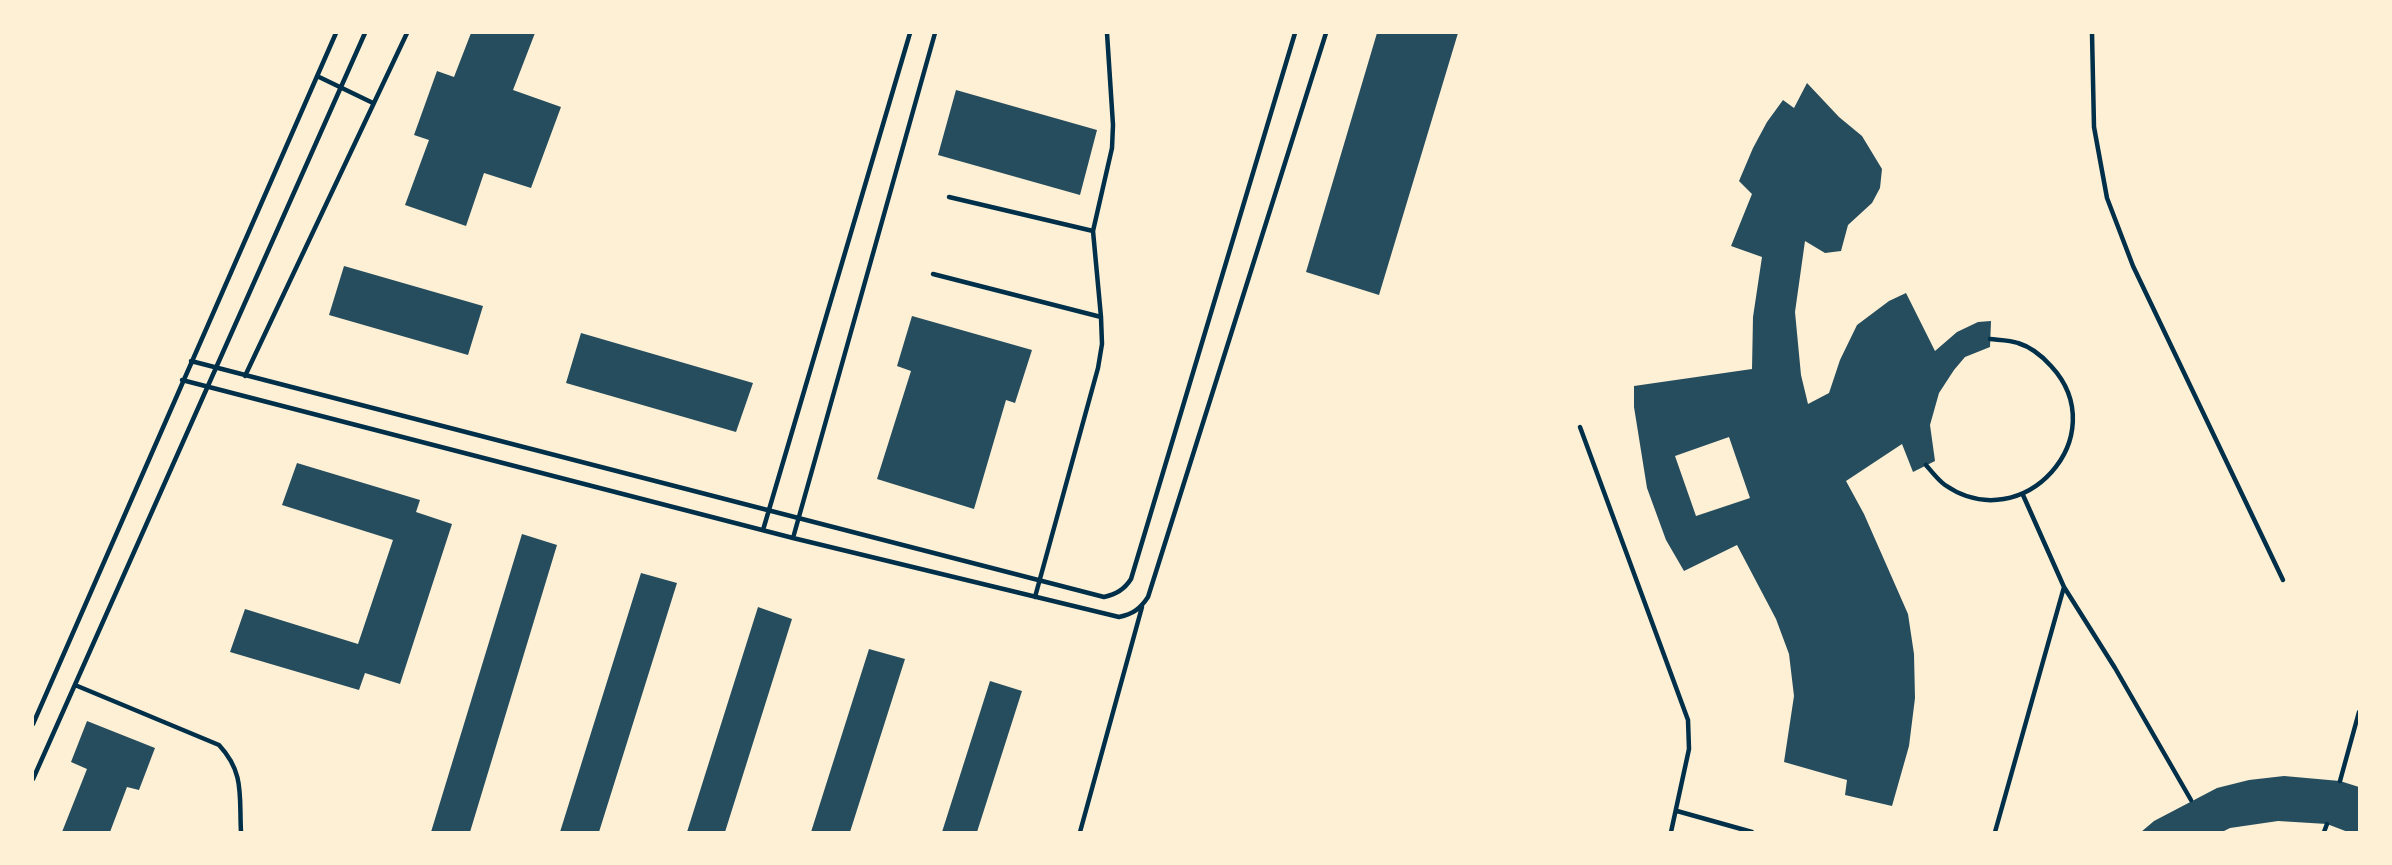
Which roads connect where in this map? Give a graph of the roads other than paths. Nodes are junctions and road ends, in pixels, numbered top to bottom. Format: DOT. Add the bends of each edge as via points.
graph roads {
  1 [pos="336,33"];
  2 [pos="365,33"];
  3 [pos="407,33"];
  4 [pos="910,33"];
  5 [pos="935,33"];
  6 [pos="1107,33"];
  7 [pos="1295,33"];
  8 [pos="1326,33"];
  9 [pos="2092,33"];
  10 [pos="317,76"];
  11 [pos="340,87"];
  12 [pos="373,103"];
  13 [pos="949,197"];
  14 [pos="1093,231"];
  15 [pos="933,274"];
  16 [pos="1101,317"];
  17 [pos="1990,339"];
  18 [pos="190,361"];
  19 [pos="215,368"];
  20 [pos="245,376"];
  21 [pos="182,380"];
  22 [pos="207,386"];
  23 [pos="1580,427"];
  24 [pos="1926,465"];
  25 [pos="2023,495"];
  26 [pos="769,509"];
  27 [pos="800,517"];
  28 [pos="763,530"];
  29 [pos="793,538"];
  30 [pos="1041,580"];
  31 [pos="2283,580"];
  32 [pos="2064,587"];
  33 [pos="1035,597"];
  34 [pos="1142,607"];
  35 [pos="75,684"];
  36 [pos="2359,712"];
  37 [pos="2358,720"];
  38 [pos="33,724"];
  39 [pos="33,779"];
  40 [pos="2340,780"];
  41 [pos="2191,800"];
  42 [pos="1677,812"];
  43 [pos="2327,824"];
  44 [pos="241,832"];
  45 [pos="1080,832"];
  46 [pos="1671,832"];
  47 [pos="1752,832"];
  48 [pos="1995,832"];
  49 [pos="2324,832"];
  1 -- 10 [label="lane"];
  2 -- 11 [label="lane"];
  3 -- 12 [label="lane"];
  4 -- 26 [label="lane"];
  5 -- 27 [label="lane"];
  6 -- 14 [label="lane" via="1112,148"];
  7 -- 30 [label="lane" via="1131,579 1115,595 1104,597"];
  8 -- 34 [label="lane"];
  9 -- 31 [label="lane" via="2094,127 2107,198 2133,266"];
  10 -- 11 [label="lane"];
  10 -- 18 [label="lane"];
  11 -- 12 [label="lane"];
  11 -- 19 [label="lane"];
  12 -- 20 [label="lane"];
  13 -- 14 [label="lane"];
  14 -- 16 [label="lane"];
  15 -- 16 [label="lane"];
  16 -- 30 [label="lane" via="1098,368"];
  17 -- 25 [label="lane" via="2018,343 2042,356 2061,377 2072,403 2073,431 2064,458 2046,480"];
  18 -- 19 [label="lane"];
  18 -- 21 [label="lane"];
  19 -- 20 [label="lane"];
  19 -- 22 [label="lane"];
  20 -- 26 [label="lane"];
  21 -- 22 [label="lane"];
  21 -- 38 [label="lane"];
  22 -- 28 [label="lane"];
  22 -- 35 [label="lane"];
  23 -- 42 [label="lane" via="1688,720 1689,749"];
  24 -- 25 [label="lane" via="1945,485 1969,497 1996,500"];
  25 -- 32 [label="lane"];
  26 -- 27 [label="lane"];
  26 -- 28 [label="lane"];
  27 -- 29 [label="lane"];
  27 -- 30 [label="lane"];
  28 -- 29 [label="lane"];
  29 -- 33 [label="lane"];
  30 -- 33 [label="lane"];
  32 -- 41 [label="lane"];
  32 -- 48 [label="lane"];
  33 -- 34 [label="lane" via="1119,617"];
  34 -- 45 [label="lane"];
  35 -- 39 [label="lane"];
  35 -- 44 [label="lane" via="219,745 238,773"];
  36 -- 37 [label="lane"];
  37 -- 40 [label="lane"];
  42 -- 46 [label="lane"];
  42 -- 47 [label="lane"];
  43 -- 49 [label="lane"];
}
